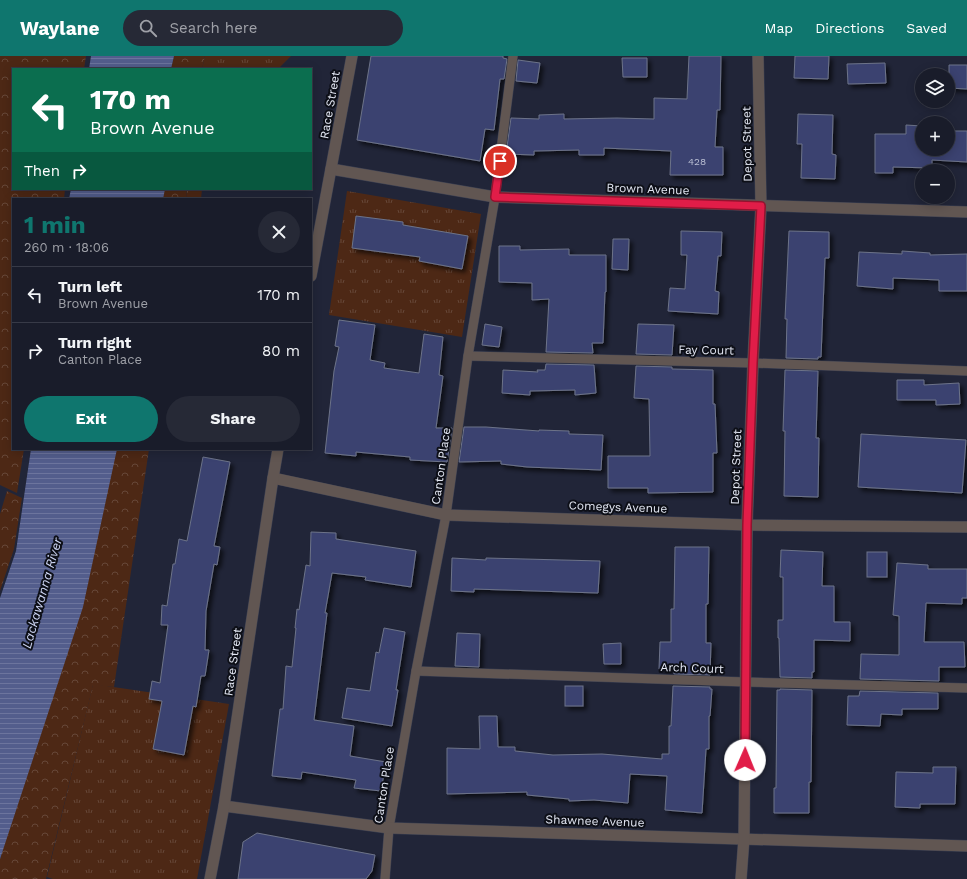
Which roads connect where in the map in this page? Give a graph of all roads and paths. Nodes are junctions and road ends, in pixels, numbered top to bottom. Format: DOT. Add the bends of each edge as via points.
graph roads {
  1 [pos="352,56"];
  2 [pos="514,56"];
  3 [pos="758,56"];
  4 [pos="331,169"];
  5 [pos="495,197"];
  6 [pos="761,206"];
  7 [pos="967,212"];
  8 [pos="312,271"];
  9 [pos="468,356"];
  10 [pos="753,363"];
  11 [pos="967,371"];
  12 [pos="278,450"];
  13 [pos="273,478"];
  14 [pos="446,515"];
  15 [pos="747,525"];
  16 [pos="967,527"];
  17 [pos="416,671"];
  18 [pos="746,682"];
  19 [pos="967,688"];
  20 [pos="224,806"];
  21 [pos="389,828"];
  22 [pos="744,838"];
  23 [pos="967,846"];
  24 [pos="210,879"];
  25 [pos="385,879"];
  26 [pos="741,879"];
  1 -- 4 [label="street, Race Street"];
  2 -- 5 [label="lane, Canton Place"];
  3 -- 6 [label="street, Depot Street"];
  4 -- 5 [label="street, Brown Avenue"];
  4 -- 8 [label="street, Race Street"];
  5 -- 6 [label="street, Brown Avenue"];
  5 -- 9 [label="lane, Canton Place"];
  6 -- 7 [label="street, Brown Avenue"];
  6 -- 10 [label="street, Depot Street"];
  9 -- 10 [label="lane, Fay Court"];
  9 -- 14 [label="lane, Canton Place"];
  10 -- 11 [label="lane, Fay Court"];
  10 -- 15 [label="street, Depot Street"];
  12 -- 13 [label="street, Race Street"];
  13 -- 14 [label="street, Comegys Avenue"];
  13 -- 20 [label="street, Race Street"];
  14 -- 15 [label="street, Comegys Avenue"];
  14 -- 17 [label="lane, Canton Place"];
  15 -- 16 [label="street, Comegys Avenue"];
  15 -- 18 [label="street, Depot Street"];
  17 -- 18 [label="lane, Arch Court"];
  17 -- 21 [label="lane, Canton Place"];
  18 -- 19 [label="lane, Arch Court"];
  18 -- 22 [label="street, Depot Street"];
  20 -- 21 [label="street, Shawnee Avenue"];
  20 -- 24 [label="street, Race Street"];
  21 -- 22 [label="street, Shawnee Avenue"];
  21 -- 25 [label="lane, Canton Place"];
  22 -- 23 [label="street, Shawnee Avenue"];
  22 -- 26 [label="street, Depot Street"];
}
